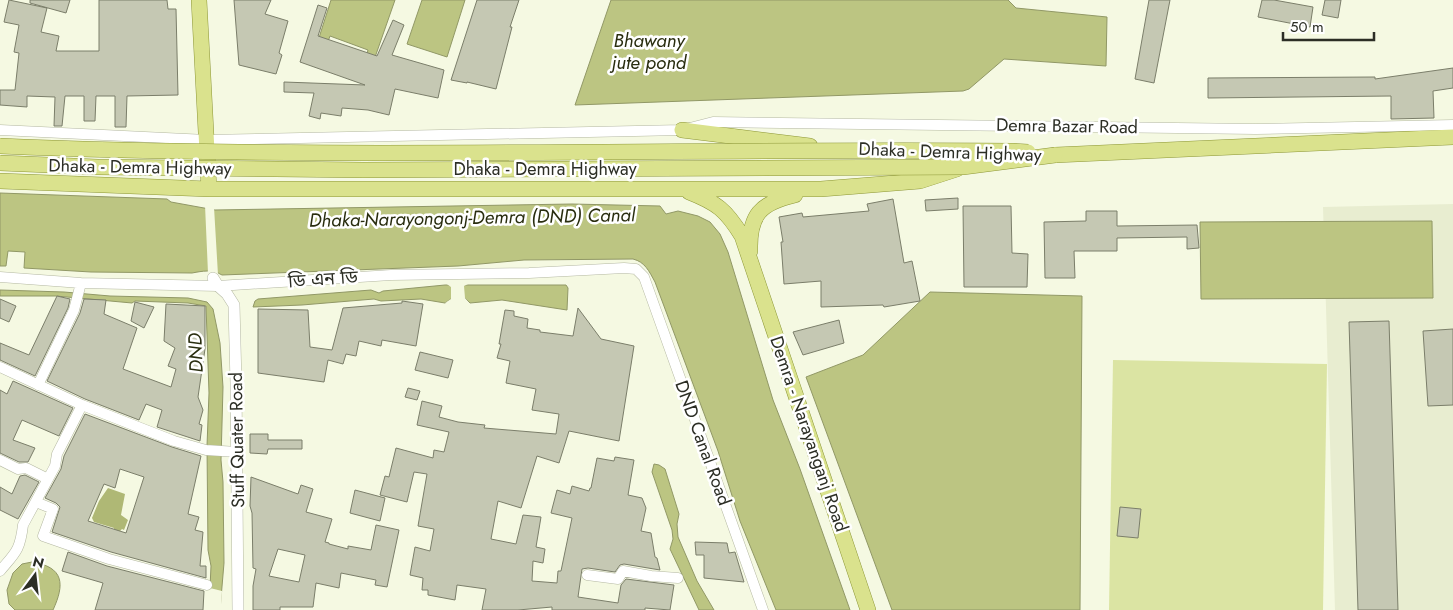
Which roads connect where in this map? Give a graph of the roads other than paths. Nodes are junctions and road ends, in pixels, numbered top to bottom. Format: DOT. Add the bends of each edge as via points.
graph roads {
  1 [pos="199,0"];
  2 [pos="1453,124"];
  3 [pos="0,130"];
  4 [pos="682,130"];
  5 [pos="1453,137"];
  6 [pos="207,140"];
  7 [pos="0,146"];
  8 [pos="838,149"];
  9 [pos="1055,155"];
  10 [pos="0,163"];
  11 [pos="963,167"];
  12 [pos="0,181"];
  13 [pos="681,189"];
  14 [pos="821,189"];
  15 [pos="209,194"];
  16 [pos="750,258"];
  17 [pos="644,276"];
  18 [pos="0,277"];
  19 [pos="215,282"];
  20 [pos="79,291"];
  21 [pos="0,367"];
  22 [pos="38,385"];
  23 [pos="82,405"];
  24 [pos="237,452"];
  25 [pos="0,460"];
  26 [pos="48,479"];
  27 [pos="36,502"];
  28 [pos="0,571"];
  29 [pos="587,575"];
  30 [pos="678,578"];
  31 [pos="207,585"];
  32 [pos="238,610"];
  33 [pos="763,610"];
  34 [pos="868,610"];
  1 -- 6 [label="main road"];
  2 -- 4 [label="street, Demra Bazar Road" via="1256,129 713,122"];
  3 -- 6 [label="street, Demra Bazar Road"];
  4 -- 6 [label="street, Demra Bazar Road"];
  4 -- 8 [label="main road"];
  5 -- 9 [label="main road"];
  6 -- 15 [label="main road"];
  7 -- 8 [label="main road, Dhaka - Demra Highway, bridge" via="362,153"];
  8 -- 9 [label="main road, Dhaka - Demra Highway, bridge" via="1013,151"];
  9 -- 11 [label="main road, Dhaka - Demra Highway, bridge"];
  10 -- 11 [label="main road, Dhaka - Demra Highway, bridge" via="363,170"];
  11 -- 14 [label="main road" via="920,181"];
  12 -- 15 [label="main road"];
  13 -- 14 [label="main road"];
  13 -- 15 [label="main road"];
  13 -- 16 [label="main road, Demra - Narayanganj Road" via="706,199 729,216 742,236"];
  14 -- 16 [label="main road, Demra - Narayanganj Road" via="776,199 759,213 752,223"];
  16 -- 34 [label="main road, Demra - Narayanganj Road"];
  17 -- 19 [label="street, ডি এন ডি" via="636,269 624,268"];
  17 -- 33 [label="street, DND Canal Road"];
  18 -- 20 [label="street, ডি এন ডি"];
  19 -- 20 [label="street, ডি এন ডি"];
  19 -- 24 [label="street, Stuff Quater Road" via="234,305"];
  20 -- 22 [label="street" via="74,310"];
  21 -- 22 [label="street"];
  22 -- 23 [label="street"];
  23 -- 24 [label="street" via="206,450"];
  23 -- 26 [label="street" via="56,454 55,466"];
  24 -- 32 [label="street, Stuff Quater Road"];
  25 -- 26 [label="street"];
  26 -- 27 [label="street"];
  27 -- 28 [label="street" via="23,525 14,555"];
  27 -- 31 [label="street" via="53,509 43,536 109,559"];
  29 -- 30 [label="street" via="618,579 623,571"];
}
